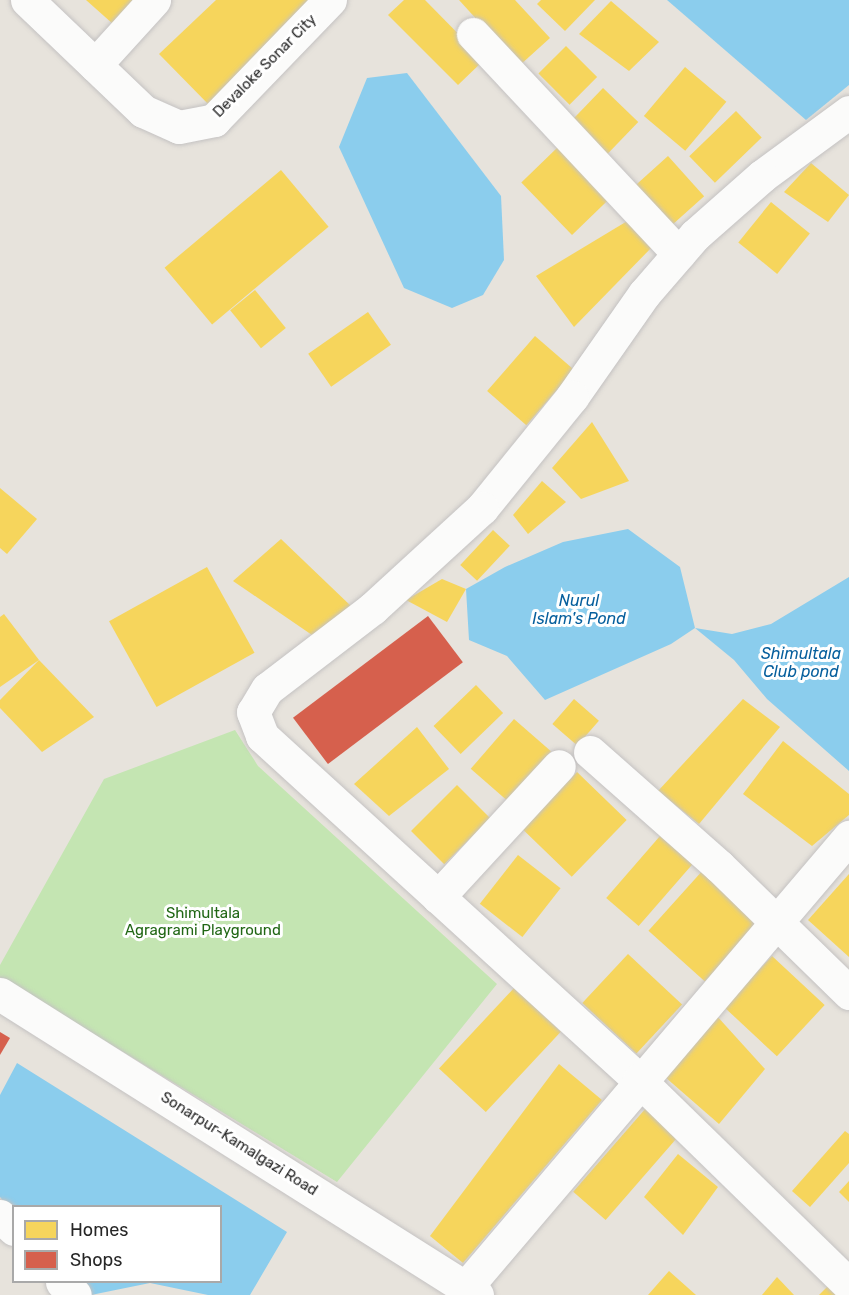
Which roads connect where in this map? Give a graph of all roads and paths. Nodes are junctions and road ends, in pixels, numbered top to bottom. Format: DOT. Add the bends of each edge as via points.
graph roads {
  1 [pos="27,0"];
  2 [pos="154,0"];
  3 [pos="330,0"];
  4 [pos="473,34"];
  5 [pos="94,65"];
  6 [pos="849,112"];
  7 [pos="679,254"];
  8 [pos="590,752"];
  9 [pos="559,766"];
  10 [pos="849,837"];
  11 [pos="438,897"];
  12 [pos="774,921"];
  13 [pos="849,993"];
  14 [pos="0,994"];
  15 [pos="639,1080"];
  16 [pos="0,1216"];
  17 [pos="12,1227"];
  18 [pos="64,1283"];
  19 [pos="849,1285"];
  20 [pos="472,1291"];
  21 [pos="75,1295"];
  1 -- 5 [label="street, Devaloke Sonar City"];
  2 -- 5 [label="street"];
  3 -- 5 [label="street, Devaloke Sonar City" via="214,120 178,127 143,111"];
  4 -- 7 [label="street"];
  6 -- 7 [label="street" via="762,176"];
  7 -- 11 [label="street" via="644,294 572,397 482,508 373,608 267,689 253,712 262,736"];
  8 -- 12 [label="street" via="719,866"];
  9 -- 11 [label="street"];
  10 -- 12 [label="street"];
  11 -- 15 [label="street"];
  12 -- 13 [label="street"];
  12 -- 15 [label="street"];
  14 -- 20 [label="street, Sonarpur-Kamalgazi Road"];
  15 -- 19 [label="street"];
  15 -- 20 [label="street"];
  16 -- 17 [label="street"];
  18 -- 21 [label="street"];
}
